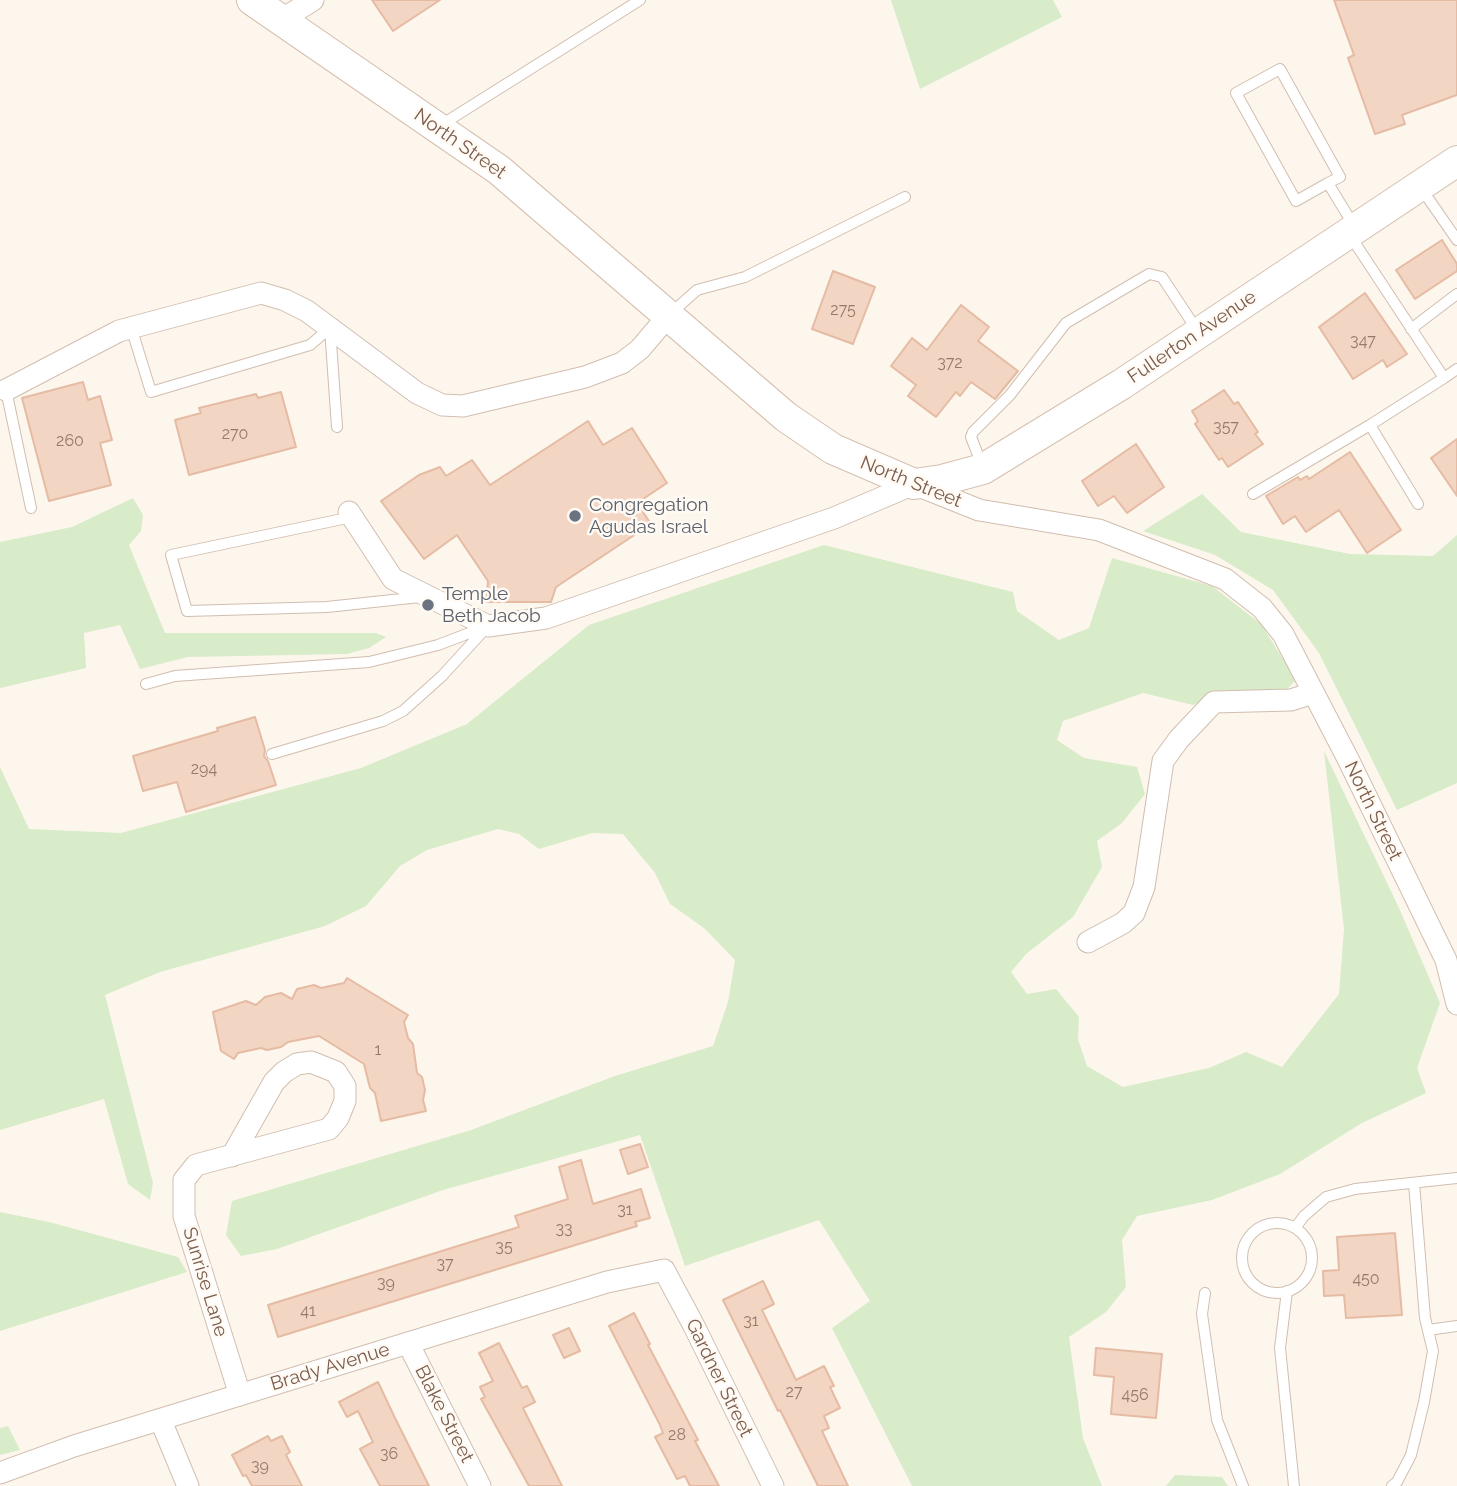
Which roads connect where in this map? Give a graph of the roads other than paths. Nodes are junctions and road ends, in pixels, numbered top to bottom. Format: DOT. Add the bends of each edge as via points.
graph roads {
  1 [pos="252,0"];
  2 [pos="313,0"];
  3 [pos="640,0"];
  4 [pos="281,20"];
  5 [pos="437,127"];
  6 [pos="1457,161"];
  7 [pos="1328,183"];
  8 [pos="1419,186"];
  9 [pos="905,197"];
  10 [pos="1352,231"];
  11 [pos="1457,240"];
  12 [pos="1457,294"];
  13 [pos="668,316"];
  14 [pos="131,327"];
  15 [pos="330,328"];
  16 [pos="1411,329"];
  17 [pos="1199,332"];
  18 [pos="1457,369"];
  19 [pos="1444,378"];
  20 [pos="6,390"];
  21 [pos="1370,425"];
  22 [pos="337,427"];
  23 [pos="983,468"];
  24 [pos="914,484"];
  25 [pos="1253,494"];
  26 [pos="1418,504"];
  27 [pos="31,508"];
  28 [pos="351,515"];
  29 [pos="426,596"];
  30 [pos="488,626"];
  31 [pos="146,684"];
  32 [pos="1313,692"];
  33 [pos="272,754"];
  34 [pos="1088,942"];
  35 [pos="1457,1004"];
  36 [pos="232,1156"];
  37 [pos="1457,1178"];
  38 [pos="1414,1183"];
  39 [pos="1295,1228"];
  40 [pos="664,1270"];
  41 [pos="1287,1291"];
  42 [pos="1205,1293"];
  43 [pos="1457,1326"];
  44 [pos="1428,1330"];
  45 [pos="408,1343"];
  46 [pos="240,1395"];
  47 [pos="160,1420"];
  48 [pos="0,1473"];
  49 [pos="188,1486"];
  50 [pos="480,1486"];
  51 [pos="773,1486"];
  52 [pos="1243,1486"];
  53 [pos="1294,1486"];
  54 [pos="1392,1486"];
  1 -- 4 [label="street, North Street"];
  2 -- 4 [label="street"];
  3 -- 5 [label="lane"];
  4 -- 5 [label="street, North Street"];
  5 -- 13 [label="street, North Street" via="499,170"];
  6 -- 8 [label="street, Fullerton Avenue"];
  7 -- 7 [label="lane" via="1296,201 1236,93 1280,69 1340,177"];
  7 -- 10 [label="lane"];
  8 -- 10 [label="street, Fullerton Avenue"];
  8 -- 11 [label="lane"];
  9 -- 13 [label="lane" via="745,277 697,290"];
  10 -- 16 [label="lane"];
  10 -- 17 [label="street, Fullerton Avenue"];
  12 -- 16 [label="lane"];
  13 -- 15 [label="street" via="622,363 585,377 463,406 442,405 417,393"];
  13 -- 24 [label="street, North Street" via="786,417 833,449"];
  14 -- 15 [label="street" via="261,293 296,305"];
  14 -- 15 [label="lane" via="151,392 310,345"];
  14 -- 20 [label="street"];
  15 -- 22 [label="lane"];
  16 -- 19 [label="lane"];
  17 -- 23 [label="street, Fullerton Avenue"];
  17 -- 23 [label="lane" via="1162,277 1149,274 1066,323 1010,395 973,432"];
  18 -- 19 [label="lane"];
  19 -- 21 [label="lane"];
  20 -- 27 [label="lane"];
  21 -- 25 [label="lane"];
  21 -- 26 [label="lane"];
  23 -- 24 [label="street, Fullerton Avenue"];
  24 -- 30 [label="street" via="834,518 546,618"];
  24 -- 32 [label="street, North Street" via="979,510 1099,530 1225,579 1262,608 1283,634"];
  28 -- 29 [label="street" via="393,579"];
  28 -- 29 [label="lane" via="171,555 187,611 327,607"];
  29 -- 30 [label="street"];
  30 -- 31 [label="lane" via="438,645 369,662 175,676"];
  30 -- 33 [label="lane" via="442,677 403,711"];
  32 -- 34 [label="street" via="1291,700 1214,702 1179,739 1163,761 1144,887 1134,913"];
  32 -- 35 [label="street, North Street" via="1446,960"];
  36 -- 36 [label="street, Sunrise Lane" via="284,1072 297,1063 311,1062 336,1072 345,1086 345,1101 330,1129"];
  36 -- 46 [label="street, Sunrise Lane" via="197,1165 184,1180 184,1216"];
  37 -- 38 [label="lane"];
  38 -- 39 [label="lane" via="1326,1197"];
  38 -- 44 [label="lane"];
  39 -- 41 [label="lane" via="1310,1245 1311,1268"];
  39 -- 41 [label="lane" via="1275,1223 1258,1228 1242,1253 1252,1283 1268,1292"];
  40 -- 45 [label="street, Brady Avenue" via="607,1282"];
  40 -- 51 [label="street, Gardner Street"];
  41 -- 53 [label="lane" via="1280,1348"];
  42 -- 52 [label="lane" via="1202,1314 1217,1420"];
  43 -- 44 [label="lane"];
  44 -- 54 [label="lane" via="1433,1351 1424,1402 1411,1455"];
  45 -- 46 [label="street, Brady Avenue"];
  45 -- 50 [label="street, Blake Street"];
  46 -- 47 [label="street, Brady Avenue"];
  47 -- 48 [label="street, Brady Avenue"];
  47 -- 49 [label="street"];
}
